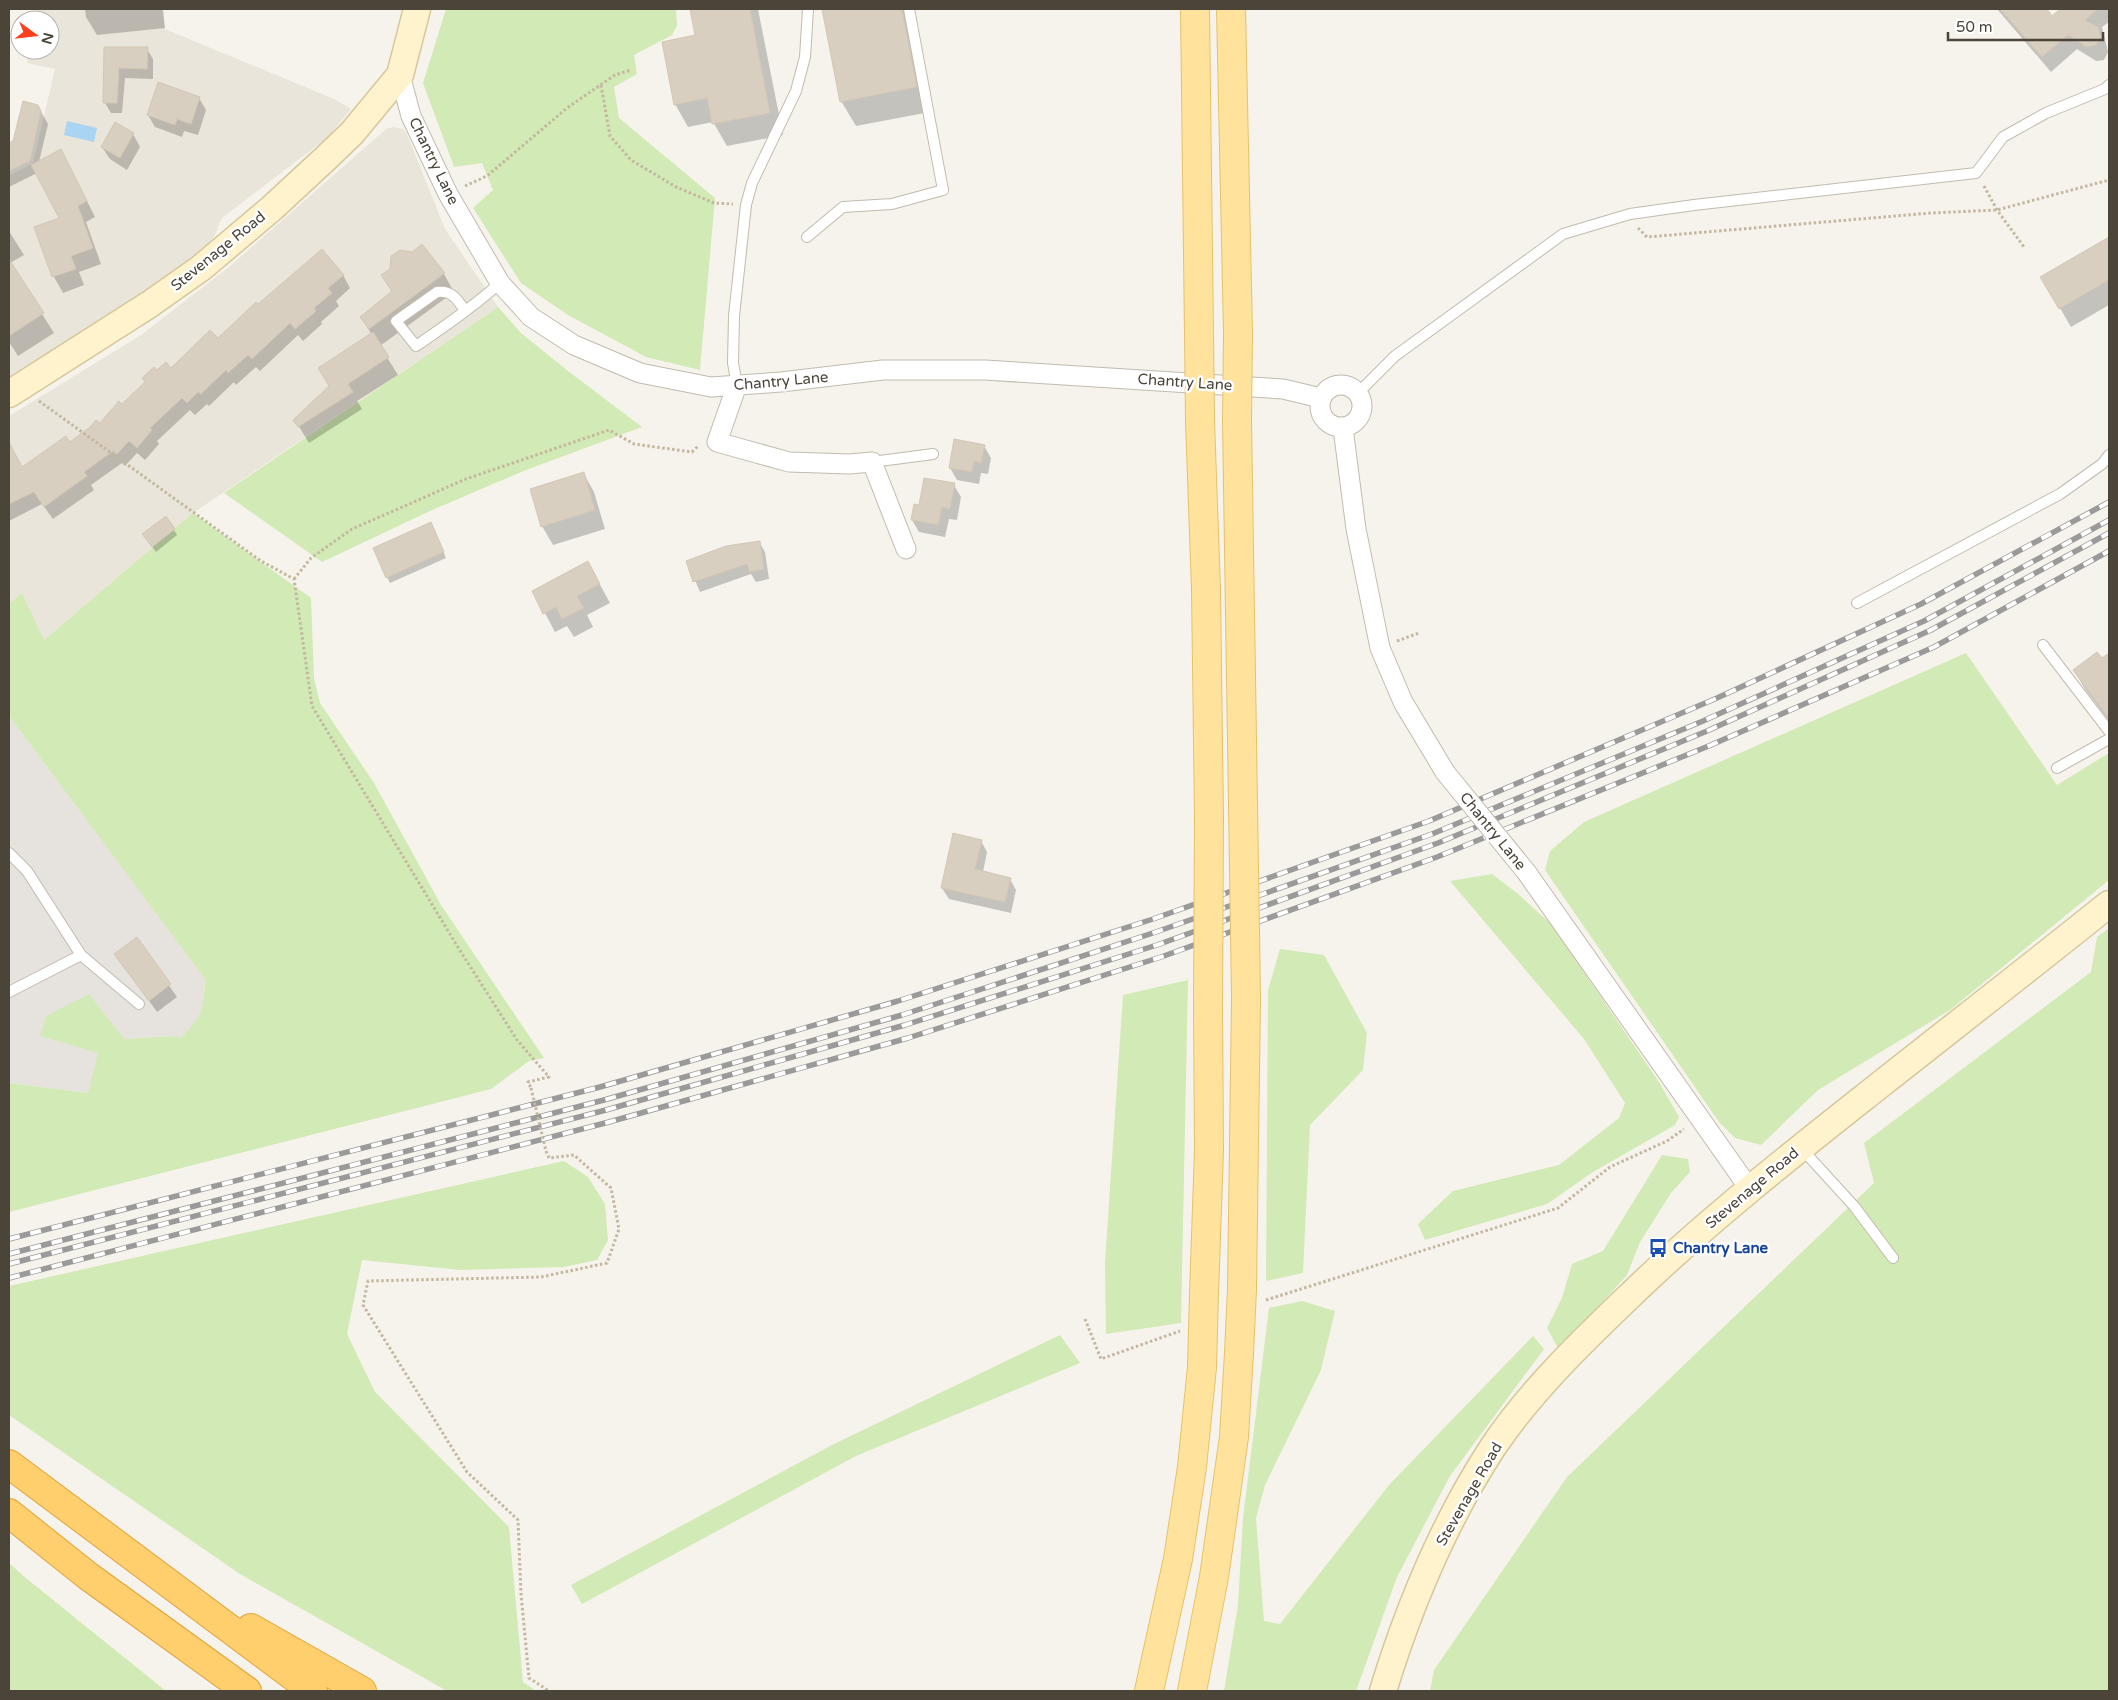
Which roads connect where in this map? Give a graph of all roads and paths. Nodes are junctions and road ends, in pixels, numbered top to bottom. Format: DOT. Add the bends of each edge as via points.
graph roads {
  1 [pos="417,9"];
  2 [pos="808,9"];
  3 [pos="909,9"];
  4 [pos="1195,9"];
  5 [pos="1231,9"];
  6 [pos="632,70"];
  7 [pos="400,75"];
  8 [pos="601,85"];
  9 [pos="2109,86"];
  10 [pos="1976,173"];
  11 [pos="2109,180"];
  12 [pos="448,194"];
  13 [pos="746,205"];
  14 [pos="1997,210"];
  15 [pos="1630,214"];
  16 [pos="807,237"];
  17 [pos="2024,247"];
  18 [pos="500,282"];
  19 [pos="465,311"];
  20 [pos="737,385"];
  21 [pos="15,391"];
  22 [pos="1358,393"];
  23 [pos="1321,398"];
  24 [pos="1343,428"];
  25 [pos="692,452"];
  26 [pos="933,454"];
  27 [pos="2109,455"];
  28 [pos="872,462"];
  29 [pos="906,550"];
  30 [pos="294,579"];
  31 [pos="1857,603"];
  32 [pos="2042,645"];
  33 [pos="2109,731"];
  34 [pos="2109,739"];
  35 [pos="2057,768"];
  36 [pos="9,853"];
  37 [pos="2109,904"];
  38 [pos="81,955"];
  39 [pos="9,992"];
  40 [pos="139,1004"];
  41 [pos="1700,1118"];
  42 [pos="1801,1147"];
  43 [pos="1749,1188"];
  44 [pos="1893,1258"];
  45 [pos="1252,1295"];
  46 [pos="1085,1319"];
  47 [pos="1181,1330"];
  48 [pos="9,1464"];
  49 [pos="9,1513"];
  50 [pos="156,1575"];
  51 [pos="182,1645"];
  52 [pos="229,1691"];
  53 [pos="247,1691"];
  54 [pos="313,1691"];
  55 [pos="362,1691"];
  56 [pos="549,1691"];
  57 [pos="1149,1691"];
  58 [pos="1192,1691"];
  59 [pos="1383,1691"];
  1 -- 7 [label="street"];
  2 -- 13 [label="lane" via="805,57 796,91 752,183"];
  3 -- 16 [label="lane" via="943,190 892,204 844,207"];
  4 -- 57 [label="main road, bridge" via="1209,817 1209,1150 1202,1367 1192,1467 1178,1559"];
  5 -- 45 [label="main road, bridge"];
  6 -- 8 [label="path" via="615,75"];
  7 -- 12 [label="street, Chantry Lane" via="411,116"];
  7 -- 21 [label="street, Stevenage Road" via="339,146 201,268"];
  8 -- 12 [label="path" via="567,108 487,176"];
  8 -- 13 [label="path" via="610,136 631,160 676,187 714,203"];
  9 -- 10 [label="lane" via="2046,113 2003,137"];
  10 -- 14 [label="path"];
  10 -- 15 [label="lane"];
  11 -- 14 [label="path"];
  12 -- 18 [label="street, Chantry Lane"];
  13 -- 20 [label="lane" via="734,316 733,364"];
  14 -- 15 [label="path" via="1647,237"];
  14 -- 17 [label="path"];
  15 -- 22 [label="lane" via="1563,234 1395,356"];
  18 -- 19 [label="lane"];
  18 -- 20 [label="street, Chantry Lane" via="531,317 582,348 640,373 711,386"];
  19 -- 19 [label="lane" via="416,346 396,321 437,292 450,293"];
  20 -- 23 [label="street, Chantry Lane" via="883,370 985,370 1283,388"];
  20 -- 28 [label="street" via="717,442 789,462"];
  21 -- 30 [label="path" via="261,561"];
  22 -- 23 [label="street" via="1338,385 1331,387"];
  22 -- 24 [label="street" via="1362,412 1355,423"];
  23 -- 24 [label="street" via="1324,419"];
  24 -- 41 [label="street, Chantry Lane, bridge" via="1356,529 1380,648 1403,702 1445,772 1527,873"];
  25 -- 30 [label="path" via="634,444 610,430 466,479 352,529 311,558"];
  26 -- 28 [label="lane"];
  27 -- 31 [label="lane" via="2102,464 2060,494"];
  28 -- 29 [label="street"];
  30 -- 56 [label="path, bridge" via="312,706 459,949 512,1031 549,1077 528,1082 549,1158 574,1155 612,1188 619,1229 607,1263 541,1277 368,1281 363,1305 467,1472 518,1520 529,1678"];
  32 -- 33 [label="lane"];
  34 -- 35 [label="lane"];
  36 -- 38 [label="lane" via="27,870"];
  37 -- 42 [label="street, Stevenage Road"];
  38 -- 39 [label="lane"];
  38 -- 40 [label="lane"];
  41 -- 43 [label="street, Chantry Lane"];
  41 -- 45 [label="path" via="1667,1141 1610,1167 1558,1208"];
  42 -- 43 [label="street, Stevenage Road"];
  42 -- 44 [label="lane" via="1854,1206"];
  43 -- 59 [label="street, Stevenage Road" via="1574,1349 1495,1445 1427,1569 1402,1629"];
  45 -- 58 [label="main road, bridge" via="1239,1353 1231,1455 1214,1577"];
  46 -- 47 [label="path" via="1101,1359"];
  48 -- 50 [label="highway"];
  49 -- 51 [label="highway"];
  50 -- 54 [label="highway"];
  50 -- 55 [label="highway"];
  51 -- 52 [label="highway"];
  51 -- 53 [label="highway"];
}
